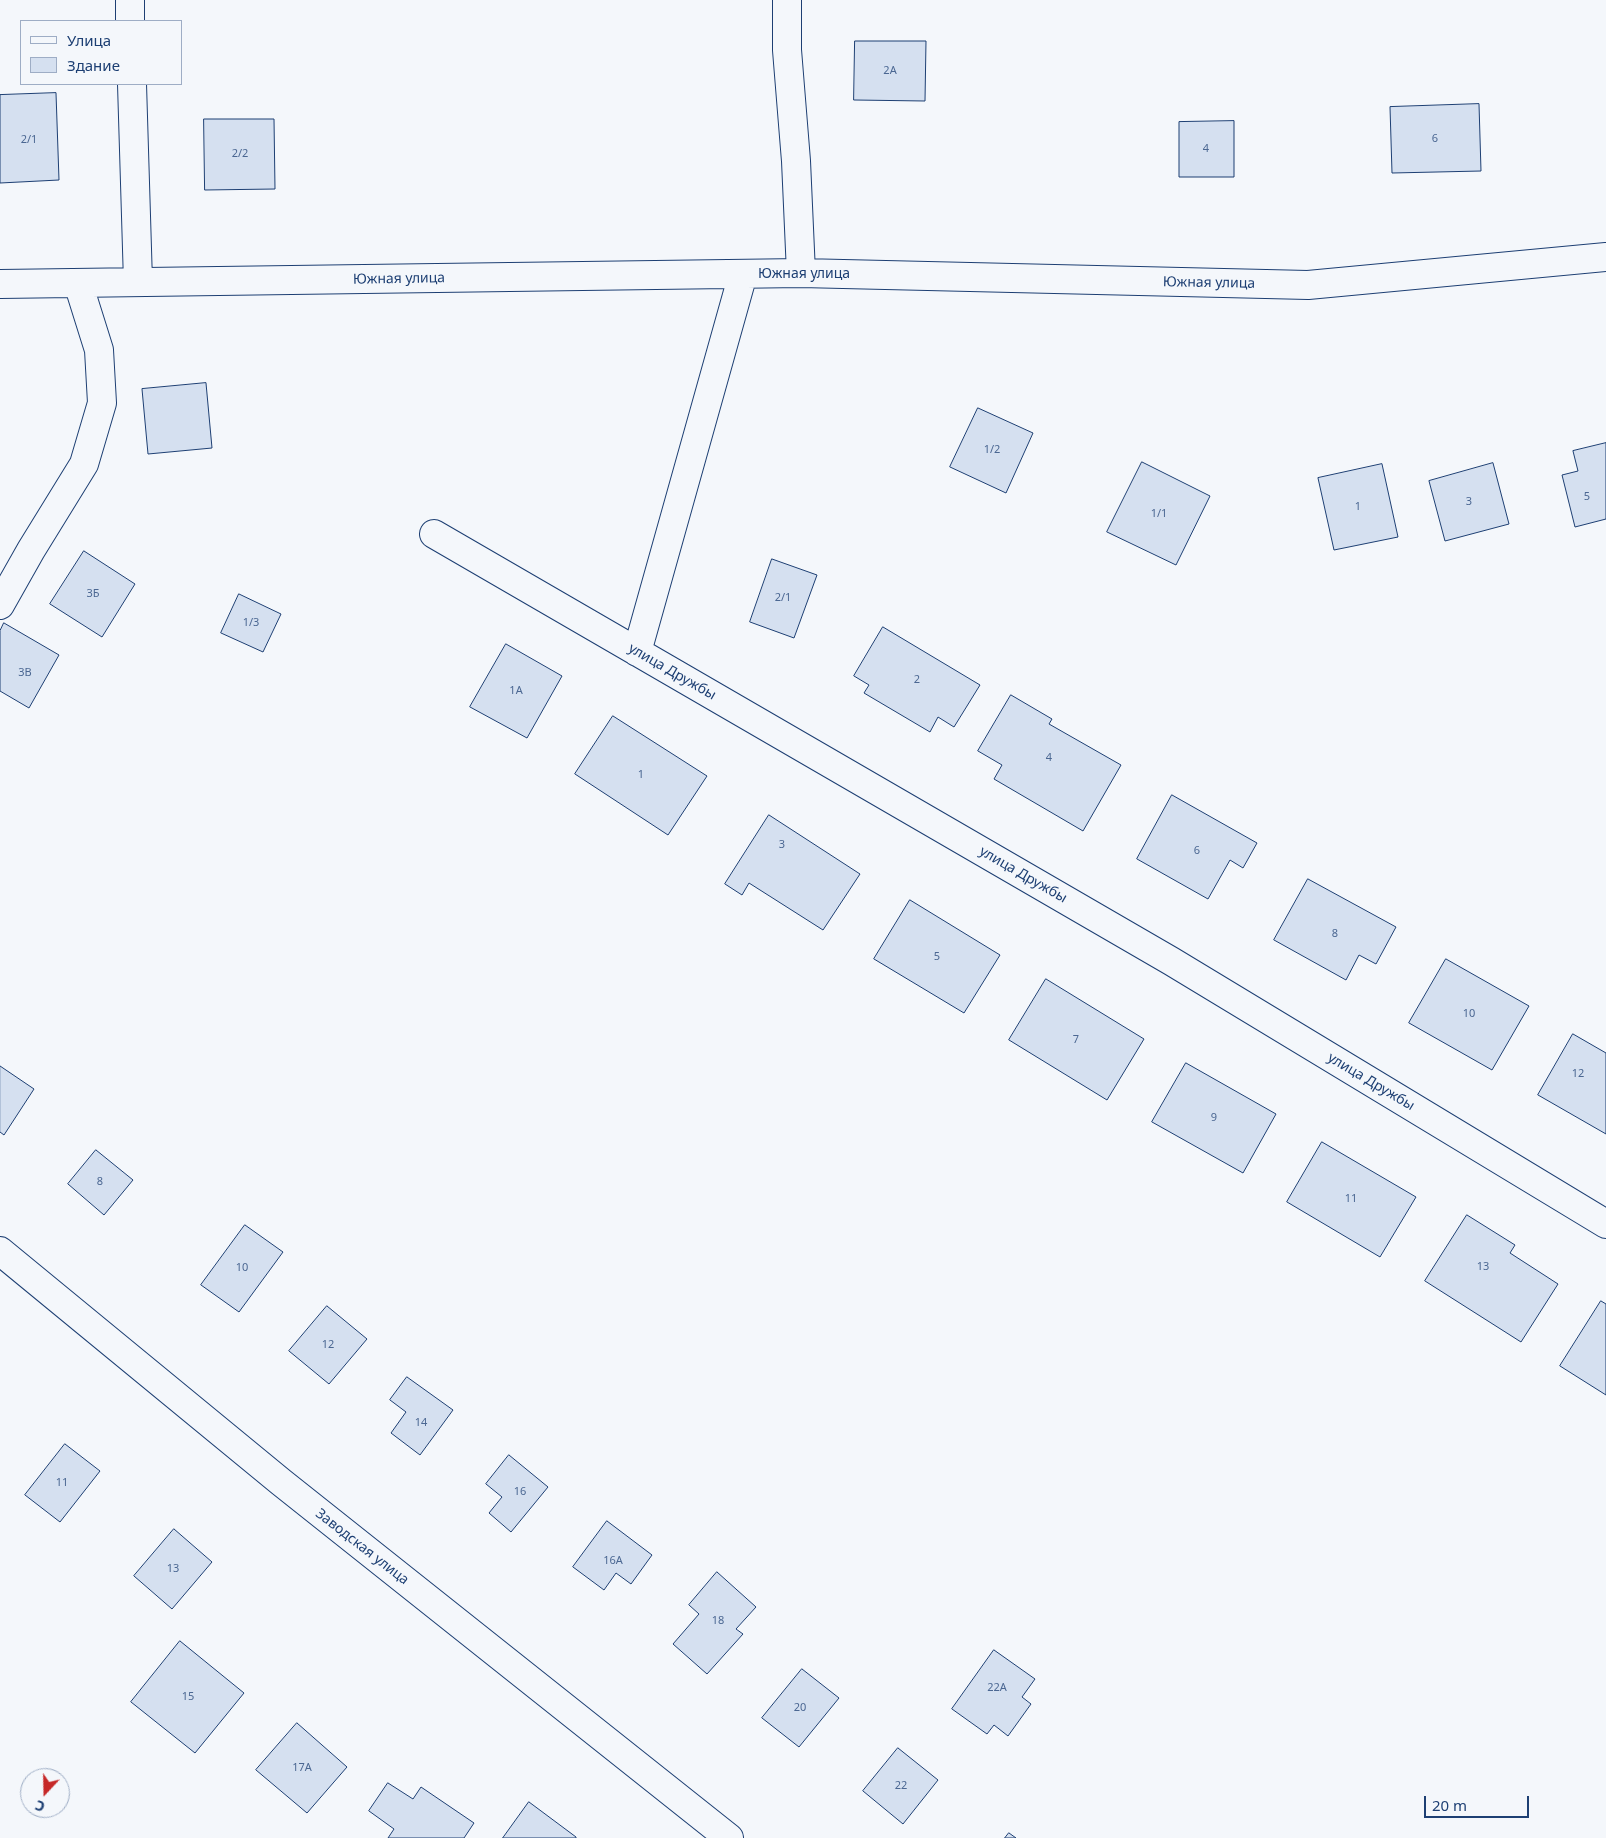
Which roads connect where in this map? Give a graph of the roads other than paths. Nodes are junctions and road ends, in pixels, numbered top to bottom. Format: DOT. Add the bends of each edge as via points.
graph roads {
  1 [pos="130,0"];
  2 [pos="787,0"];
  3 [pos="130,20"];
  4 [pos="132,85"];
  5 [pos="1606,257"];
  6 [pos="801,273"];
  7 [pos="743,274"];
  8 [pos="138,282"];
  9 [pos="0,284"];
  10 [pos="78,284"];
  11 [pos="434,534"];
  12 [pos="0,605"];
  13 [pos="637,652"];
  14 [pos="1606,1224"];
  15 [pos="0,1251"];
  16 [pos="729,1838"];
  1 -- 3 [label="street"];
  2 -- 6 [label="street" via="787,50"];
  4 -- 8 [label="street"];
  5 -- 6 [label="street, Южная улица" via="1308,285"];
  6 -- 7 [label="street, Южная улица"];
  7 -- 8 [label="street, Южная улица"];
  7 -- 13 [label="street"];
  8 -- 10 [label="street, Южная улица"];
  9 -- 10 [label="street, Южная улица"];
  10 -- 12 [label="street" via="99,350 102,403 84,464"];
  11 -- 13 [label="street, улица Дружбы"];
  13 -- 14 [label="street, улица Дружбы" via="1170,961"];
  15 -- 16 [label="street, Заводская улица" via="281,1482"];
}
